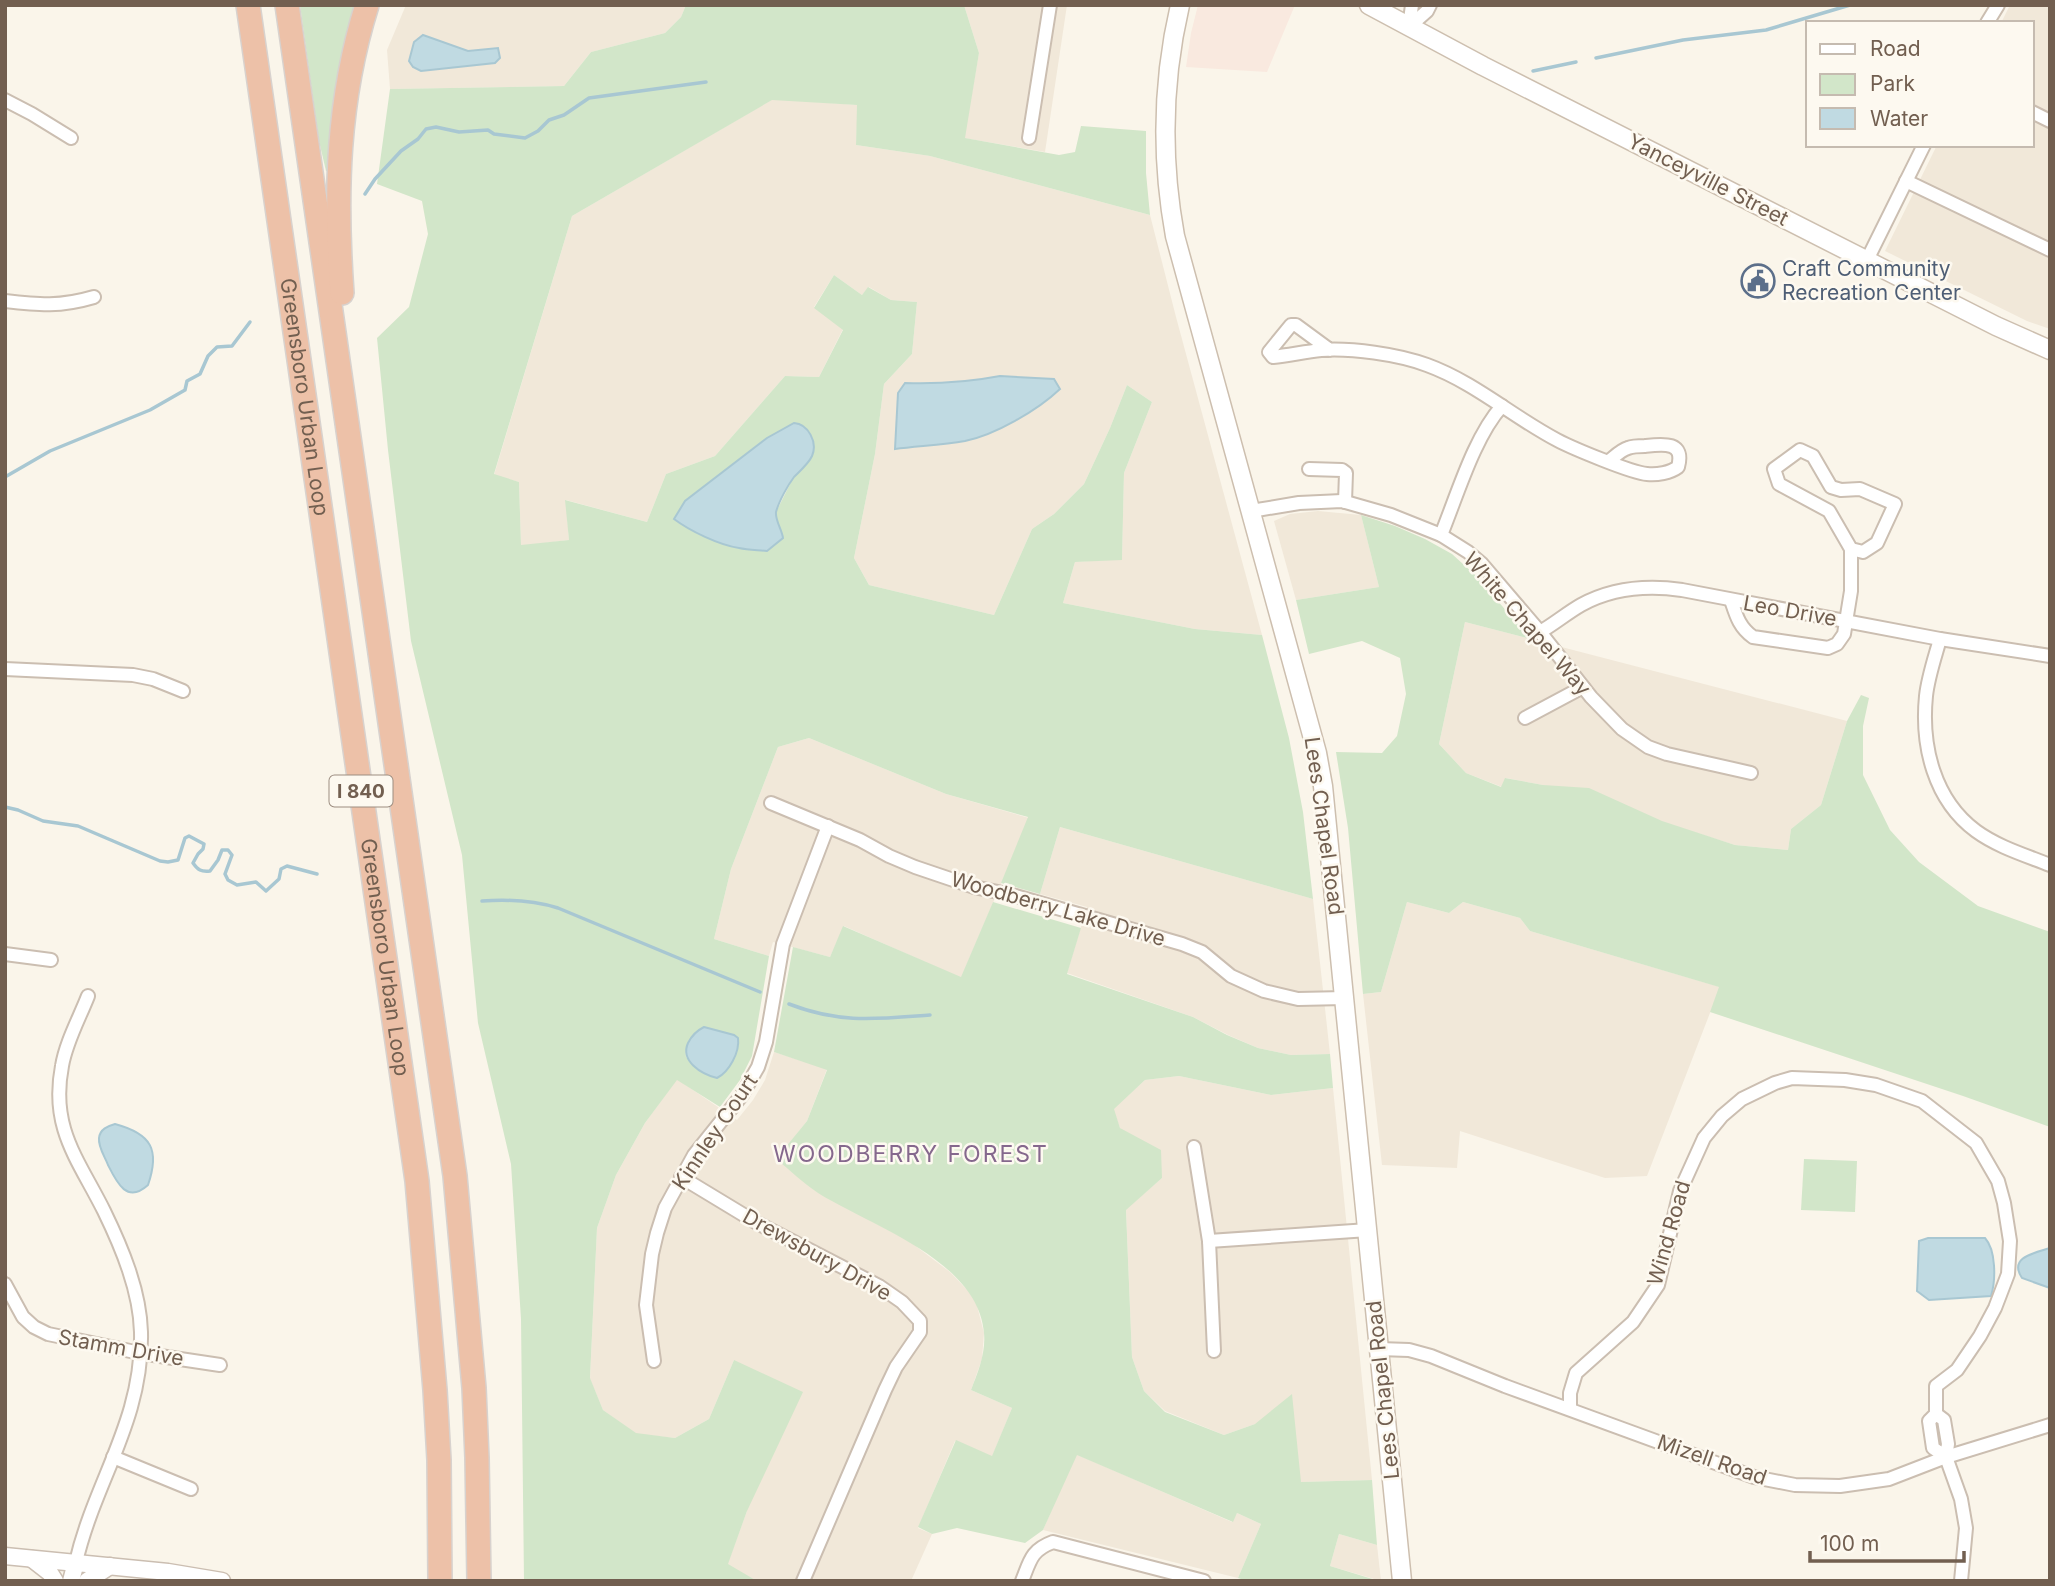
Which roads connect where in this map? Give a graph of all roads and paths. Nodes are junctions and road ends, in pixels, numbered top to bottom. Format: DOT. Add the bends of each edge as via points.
graph roads {
  1 [pos="248,5"];
  2 [pos="287,5"];
  3 [pos="367,5"];
  4 [pos="1051,5"];
  5 [pos="1180,5"];
  6 [pos="1368,5"];
  7 [pos="1412,5"];
  8 [pos="1430,5"];
  9 [pos="1998,5"];
  10 [pos="1988,21"];
  11 [pos="1409,27"];
  12 [pos="5,100"];
  13 [pos="2034,113"];
  14 [pos="2050,121"];
  15 [pos="71,138"];
  16 [pos="1029,138"];
  17 [pos="1923,147"];
  18 [pos="1906,181"];
  19 [pos="2050,250"];
  20 [pos="1867,260"];
  21 [pos="94,297"];
  22 [pos="5,301"];
  23 [pos="1330,350"];
  24 [pos="2050,350"];
  25 [pos="1502,406"];
  26 [pos="1609,461"];
  27 [pos="1309,469"];
  28 [pos="355,477"];
  29 [pos="1842,490"];
  30 [pos="1345,502"];
  31 [pos="1251,511"];
  32 [pos="1829,512"];
  33 [pos="1441,535"];
  34 [pos="1851,549"];
  35 [pos="1731,600"];
  36 [pos="1846,621"];
  37 [pos="1539,632"];
  38 [pos="1940,639"];
  39 [pos="2050,656"];
  40 [pos="5,668"];
  41 [pos="1583,687"];
  42 [pos="183,691"];
  43 [pos="1525,718"];
  44 [pos="1751,773"];
  45 [pos="771,803"];
  46 [pos="828,825"];
  47 [pos="2050,865"];
  48 [pos="5,954"];
  49 [pos="51,960"];
  50 [pos="88,996"];
  51 [pos="1345,998"];
  52 [pos="1194,1147"];
  53 [pos="681,1177"];
  54 [pos="1368,1230"];
  55 [pos="1209,1241"];
  56 [pos="5,1284"];
  57 [pos="1379,1349"];
  58 [pos="1214,1351"];
  59 [pos="140,1353"];
  60 [pos="654,1360"];
  61 [pos="220,1364"];
  62 [pos="1570,1409"];
  63 [pos="2050,1425"];
  64 [pos="113,1457"];
  65 [pos="1946,1457"];
  66 [pos="191,1489"];
  67 [pos="5,1556"];
  68 [pos="32,1559"];
  69 [pos="76,1562"];
  70 [pos="110,1566"];
  71 [pos="55,1581"];
  72 [pos="72,1581"];
  73 [pos="87,1581"];
  74 [pos="222,1581"];
  75 [pos="440,1581"];
  76 [pos="478,1581"];
  77 [pos="803,1581"];
  78 [pos="1022,1581"];
  79 [pos="1204,1581"];
  80 [pos="1402,1581"];
  81 [pos="1961,1581"];
  1 -- 75 [label="highway, Greensboro Urban Loop / I 840" via="417,1181 435,1390"];
  2 -- 28 [label="highway, Greensboro Urban Loop / I 840"];
  3 -- 28 [label="highway" via="345,99 338,182"];
  4 -- 16 [label="street"];
  5 -- 31 [label="main road, Lees Chapel Road" via="1165,115 1171,211"];
  6 -- 11 [label="main road, Yanceyville Street"];
  7 -- 11 [label="street"];
  8 -- 11 [label="street"];
  9 -- 10 [label="street"];
  11 -- 20 [label="main road, Yanceyville Street"];
  12 -- 15 [label="street"];
  13 -- 14 [label="street"];
  17 -- 18 [label="street"];
  18 -- 19 [label="street"];
  18 -- 20 [label="street"];
  20 -- 24 [label="main road, Yanceyville Street"];
  21 -- 22 [label="street" via="46,306"];
  23 -- 23 [label="street" via="1273,357 1269,352 1296,325"];
  23 -- 25 [label="street" via="1425,364"];
  25 -- 26 [label="street" via="1559,441"];
  25 -- 33 [label="street" via="1481,437"];
  26 -- 26 [label="street" via="1646,474 1672,471 1680,461 1677,450 1664,444 1628,448"];
  27 -- 30 [label="street" via="1346,473"];
  28 -- 76 [label="highway, Greensboro Urban Loop / I 840" via="455,1176 474,1388"];
  29 -- 32 [label="street" via="1834,496"];
  29 -- 32 [label="street" via="1831,487 1813,456 1800,450 1774,469 1779,484"];
  29 -- 34 [label="street" via="1860,489 1895,504 1877,543 1863,552"];
  30 -- 31 [label="street, White Chapel Way"];
  30 -- 33 [label="street, White Chapel Way"];
  31 -- 51 [label="main road, Lees Chapel Road" via="1317,753"];
  32 -- 34 [label="street"];
  33 -- 37 [label="street, White Chapel Way" via="1481,563"];
  34 -- 36 [label="street"];
  35 -- 36 [label="street, Leo Drive"];
  35 -- 36 [label="street" via="1739,623 1753,637 1828,648 1844,634"];
  35 -- 37 [label="street, Leo Drive" via="1668,588 1623,590 1597,597"];
  36 -- 38 [label="street, Leo Drive"];
  37 -- 41 [label="street, White Chapel Way"];
  38 -- 39 [label="street, Leo Drive"];
  38 -- 47 [label="street" via="1926,694 1924,734 1933,774 1953,809 1976,831"];
  40 -- 42 [label="street" via="133,675"];
  41 -- 43 [label="street"];
  41 -- 44 [label="street, White Chapel Way" via="1622,729 1648,747"];
  45 -- 46 [label="street, Woodberry Lake Drive"];
  46 -- 51 [label="street, Woodberry Lake Drive" via="915,867 974,887 1182,944 1264,992 1298,999"];
  46 -- 53 [label="street, Kinnley Court" via="783,944 758,1067 742,1096"];
  48 -- 49 [label="street"];
  50 -- 59 [label="street" via="62,1065 59,1107 68,1143 104,1212 134,1285"];
  51 -- 54 [label="main road, Lees Chapel Road"];
  52 -- 55 [label="street"];
  53 -- 60 [label="street, Kinnley Court" via="665,1208 652,1254 646,1305"];
  53 -- 77 [label="street, Drewsbury Drive" via="757,1223 879,1286 920,1321 920,1332 885,1390"];
  54 -- 55 [label="street"];
  54 -- 57 [label="main road, Lees Chapel Road"];
  55 -- 58 [label="street"];
  56 -- 59 [label="street, Stamm Drive" via="23,1317 34,1327 65,1339"];
  57 -- 62 [label="street, Mizell Road" via="1431,1356"];
  57 -- 80 [label="main road, Lees Chapel Road"];
  59 -- 61 [label="street, Stamm Drive"];
  59 -- 64 [label="street" via="134,1399"];
  62 -- 65 [label="street, Mizell Road" via="1755,1477 1795,1485 1840,1486 1889,1479"];
  62 -- 65 [label="street, Wind Road" via="1576,1373 1633,1322 1658,1285 1680,1191 1704,1138 1722,1116 1742,1099 1791,1078 1845,1080 1875,1084 1922,1101 1976,1143 1998,1181 2004,1203 2010,1241 2008,1274 1980,1336 1956,1370 1936,1385 1936,1414 1944,1420"];
  63 -- 65 [label="street, Mizell Road"];
  64 -- 66 [label="street"];
  64 -- 69 [label="street"];
  65 -- 81 [label="street, Wind Road" via="1966,1528"];
  67 -- 68 [label="street"];
  68 -- 69 [label="street"];
  68 -- 71 [label="street"];
  69 -- 70 [label="street"];
  69 -- 72 [label="street"];
  70 -- 73 [label="street"];
  70 -- 74 [label="street"];
  78 -- 79 [label="street" via="1031,1557 1053,1542"];
}
